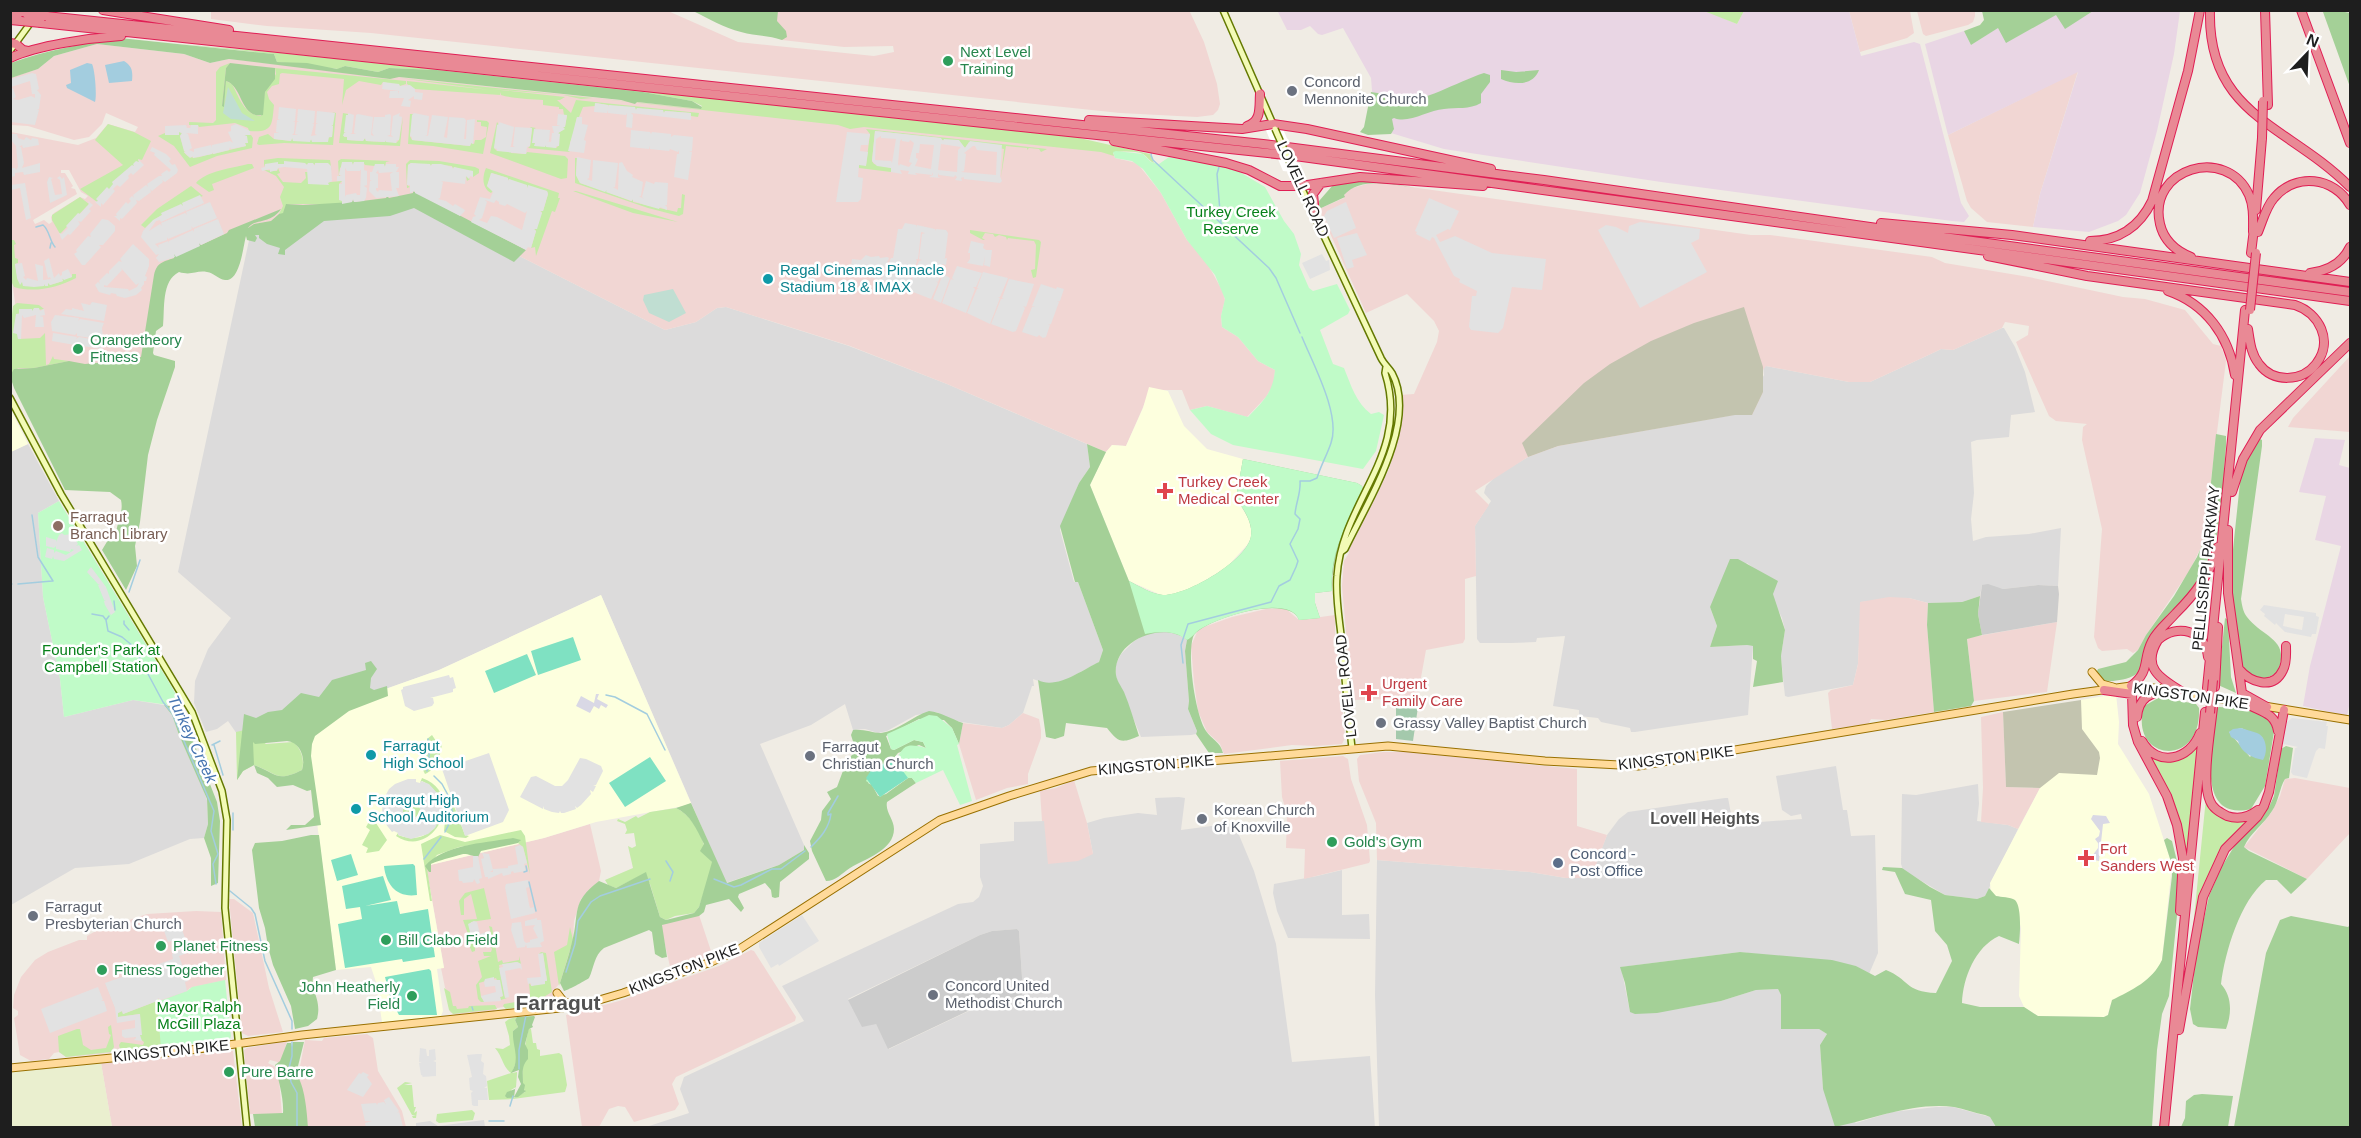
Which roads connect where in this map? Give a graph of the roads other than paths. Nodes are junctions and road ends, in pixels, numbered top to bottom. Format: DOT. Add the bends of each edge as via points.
graph roads {
  1 [pos="103,10"];
  2 [pos="1223,10"];
  3 [pos="2200,10"];
  4 [pos="2210,10"];
  5 [pos="2260,10"];
  6 [pos="2265,10"];
  7 [pos="2301,10"];
  8 [pos="10,12"];
  9 [pos="42,16"];
  10 [pos="24,17"];
  11 [pos="10,20"];
  12 [pos="173,38"];
  13 [pos="279,39"];
  14 [pos="12,46"];
  15 [pos="29,51"];
  16 [pos="10,58"];
  17 [pos="1260,94"];
  18 [pos="2266,103"];
  19 [pos="1034,120"];
  20 [pos="1274,127"];
  21 [pos="1242,129"];
  22 [pos="1066,132"];
  23 [pos="1155,136"];
  24 [pos="2350,143"];
  25 [pos="1544,180"];
  26 [pos="1322,182"];
  27 [pos="1301,186"];
  28 [pos="2350,187"];
  29 [pos="1552,192"];
  30 [pos="2350,205"];
  31 [pos="1789,215"];
  32 [pos="1315,216"];
  33 [pos="1989,232"];
  34 [pos="2256,232"];
  35 [pos="1965,248"];
  36 [pos="2350,248"];
  37 [pos="2206,261"];
  38 [pos="2287,273"];
  39 [pos="2350,282"];
  40 [pos="2148,285"];
  41 [pos="2350,292"];
  42 [pos="2350,302"];
  43 [pos="2248,310"];
  44 [pos="2248,329"];
  45 [pos="2350,343"];
  46 [pos="1386,367"];
  47 [pos="2237,393"];
  48 [pos="10,398"];
  49 [pos="1391,407"];
  50 [pos="1398,408"];
  51 [pos="2237,413"];
  52 [pos="2234,442"];
  53 [pos="2232,492"];
  54 [pos="2224,520"];
  55 [pos="2228,530"];
  56 [pos="1341,552"];
  57 [pos="2218,627"];
  58 [pos="2286,646"];
  59 [pos="2239,669"];
  60 [pos="2092,672"];
  61 [pos="2131,686"];
  62 [pos="2210,687"];
  63 [pos="2118,688"];
  64 [pos="2103,690"];
  65 [pos="2168,690"];
  66 [pos="2184,693"];
  67 [pos="2247,704"];
  68 [pos="2267,707"];
  69 [pos="2284,710"];
  70 [pos="2208,713"];
  71 [pos="2350,720"];
  72 [pos="1352,748"];
  73 [pos="558,993"];
  74 [pos="582,1005"];
  75 [pos="2176,1029"];
  76 [pos="238,1044"];
  77 [pos="10,1068"];
  78 [pos="247,1128"];
  79 [pos="2164,1128"];
  80 [pos="2169,1128"];
  1 -- 13 [label="highway"];
  2 -- 17 [label="main road, LOVELL ROAD"];
  3 -- 33 [label="highway" via="2157,187 2139,222 2123,234 2099,241"];
  4 -- 28 [label="highway" via="2214,56 2234,94 2257,118 2310,152"];
  5 -- 18 [label="highway, PELLISSIPPI PARKWAY"];
  6 -- 18 [label="highway, PELLISSIPPI PARKWAY"];
  7 -- 24 [label="highway"];
  8 -- 10 [label="highway"];
  9 -- 10 [label="highway, bridge"];
  9 -- 12 [label="highway"];
  9 -- 13 [label="highway"];
  9 -- 14 [label="main road"];
  10 -- 11 [label="highway"];
  12 -- 15 [label="highway" via="105,37"];
  12 -- 22 [label="highway"];
  13 -- 19 [label="highway"];
  14 -- 15 [label="highway"];
  15 -- 16 [label="highway"];
  17 -- 20 [label="main road, LOVELL ROAD"];
  17 -- 21 [label="highway" via="1257,120"];
  18 -- 34 [label="highway, PELLISSIPPI PARKWAY, bridge"];
  19 -- 21 [label="highway" via="1063,118"];
  19 -- 23 [label="highway"];
  20 -- 21 [label="highway"];
  20 -- 25 [label="highway"];
  20 -- 27 [label="main road, LOVELL ROAD, bridge"];
  22 -- 23 [label="highway"];
  22 -- 27 [label="highway" via="1226,163 1280,186"];
  23 -- 25 [label="highway" via="1272,145"];
  23 -- 29 [label="highway"];
  25 -- 31 [label="highway"];
  26 -- 27 [label="highway"];
  26 -- 29 [label="highway" via="1372,178"];
  26 -- 32 [label="highway" via="1313,191"];
  27 -- 32 [label="main road, LOVELL ROAD"];
  29 -- 35 [label="highway"];
  30 -- 34 [label="highway" via="2331,186 2298,182 2274,198"];
  31 -- 33 [label="highway"];
  31 -- 41 [label="highway"];
  32 -- 46 [label="main road, LOVELL ROAD"];
  33 -- 37 [label="highway"];
  34 -- 37 [label="highway" via="2247,190 2237,179 2211,167 2182,173 2162,195 2158,210 2161,228 2177,249"];
  34 -- 43 [label="highway, PELLISSIPPI PARKWAY, bridge"];
  35 -- 40 [label="highway" via="2035,267"];
  35 -- 42 [label="highway"];
  36 -- 38 [label="highway" via="2342,260 2327,269"];
  37 -- 38 [label="highway"];
  38 -- 39 [label="highway"];
  40 -- 44 [label="highway" via="2300,307 2313,315 2324,341 2314,366 2302,375 2275,376 2255,358"];
  40 -- 47 [label="highway" via="2184,297 2212,321 2231,354"];
  43 -- 44 [label="highway, PELLISSIPPI PARKWAY"];
  43 -- 47 [label="highway, PELLISSIPPI PARKWAY"];
  44 -- 51 [label="highway, PELLISSIPPI PARKWAY"];
  45 -- 53 [label="highway" via="2270,419 2251,443"];
  46 -- 49 [label="main road, LOVELL ROAD"];
  46 -- 50 [label="main road, LOVELL ROAD" via="1393,376"];
  47 -- 51 [label="highway, PELLISSIPPI PARKWAY"];
  48 -- 76 [label="main road" via="61,494 192,712 222,791 227,820 225,908"];
  49 -- 50 [label="main road"];
  49 -- 56 [label="main road, LOVELL ROAD" via="1383,455"];
  50 -- 56 [label="main road, LOVELL ROAD" via="1391,452"];
  51 -- 52 [label="highway, PELLISSIPPI PARKWAY"];
  52 -- 53 [label="highway, PELLISSIPPI PARKWAY"];
  52 -- 54 [label="highway, PELLISSIPPI PARKWAY"];
  53 -- 55 [label="highway, PELLISSIPPI PARKWAY"];
  54 -- 61 [label="highway" via="2206,577 2153,639 2144,674"];
  54 -- 62 [label="highway, PELLISSIPPI PARKWAY"];
  55 -- 57 [label="highway, PELLISSIPPI PARKWAY"];
  55 -- 59 [label="highway" via="2228,593"];
  56 -- 72 [label="main road, LOVELL ROAD" via="1337,591"];
  57 -- 62 [label="highway, PELLISSIPPI PARKWAY"];
  57 -- 62 [label="highway"];
  58 -- 59 [label="highway" via="2286,663 2274,680 2256,682"];
  59 -- 68 [label="highway" via="2242,693"];
  60 -- 63 [label="main road" via="2102,684"];
  61 -- 63 [label="main road, KINGSTON PIKE"];
  61 -- 65 [label="main road, KINGSTON PIKE"];
  62 -- 66 [label="highway" via="2207,654 2199,638 2184,630 2166,634 2155,645 2152,664 2162,680"];
  62 -- 67 [label="highway" via="2207,793 2213,807 2232,818 2256,812 2266,798 2278,732 2270,714"];
  62 -- 70 [label="highway, PELLISSIPPI PARKWAY, bridge"];
  63 -- 64 [label="main road, KINGSTON PIKE"];
  64 -- 72 [label="main road, KINGSTON PIKE" via="1638,766 1395,746"];
  64 -- 75 [label="highway" via="2132,694 2138,742 2167,796 2182,846"];
  65 -- 66 [label="main road, KINGSTON PIKE"];
  65 -- 70 [label="highway" via="2148,695 2138,706 2141,739 2154,754 2168,759 2189,751 2200,735 2202,716"];
  66 -- 67 [label="main road, KINGSTON PIKE"];
  67 -- 68 [label="main road, KINGSTON PIKE"];
  68 -- 69 [label="main road, KINGSTON PIKE"];
  69 -- 71 [label="main road, KINGSTON PIKE"];
  69 -- 75 [label="highway" via="2264,806 2225,849 2203,897"];
  70 -- 75 [label="highway, PELLISSIPPI PARKWAY"];
  72 -- 74 [label="main road, KINGSTON PIKE" via="1091,771 960,812 940,820 738,950"];
  73 -- 74 [label="main road" via="564,1002"];
  74 -- 76 [label="main road, KINGSTON PIKE"];
  75 -- 79 [label="highway, PELLISSIPPI PARKWAY"];
  75 -- 80 [label="highway, PELLISSIPPI PARKWAY"];
  76 -- 77 [label="main road, KINGSTON PIKE"];
  76 -- 78 [label="main road"];
}
